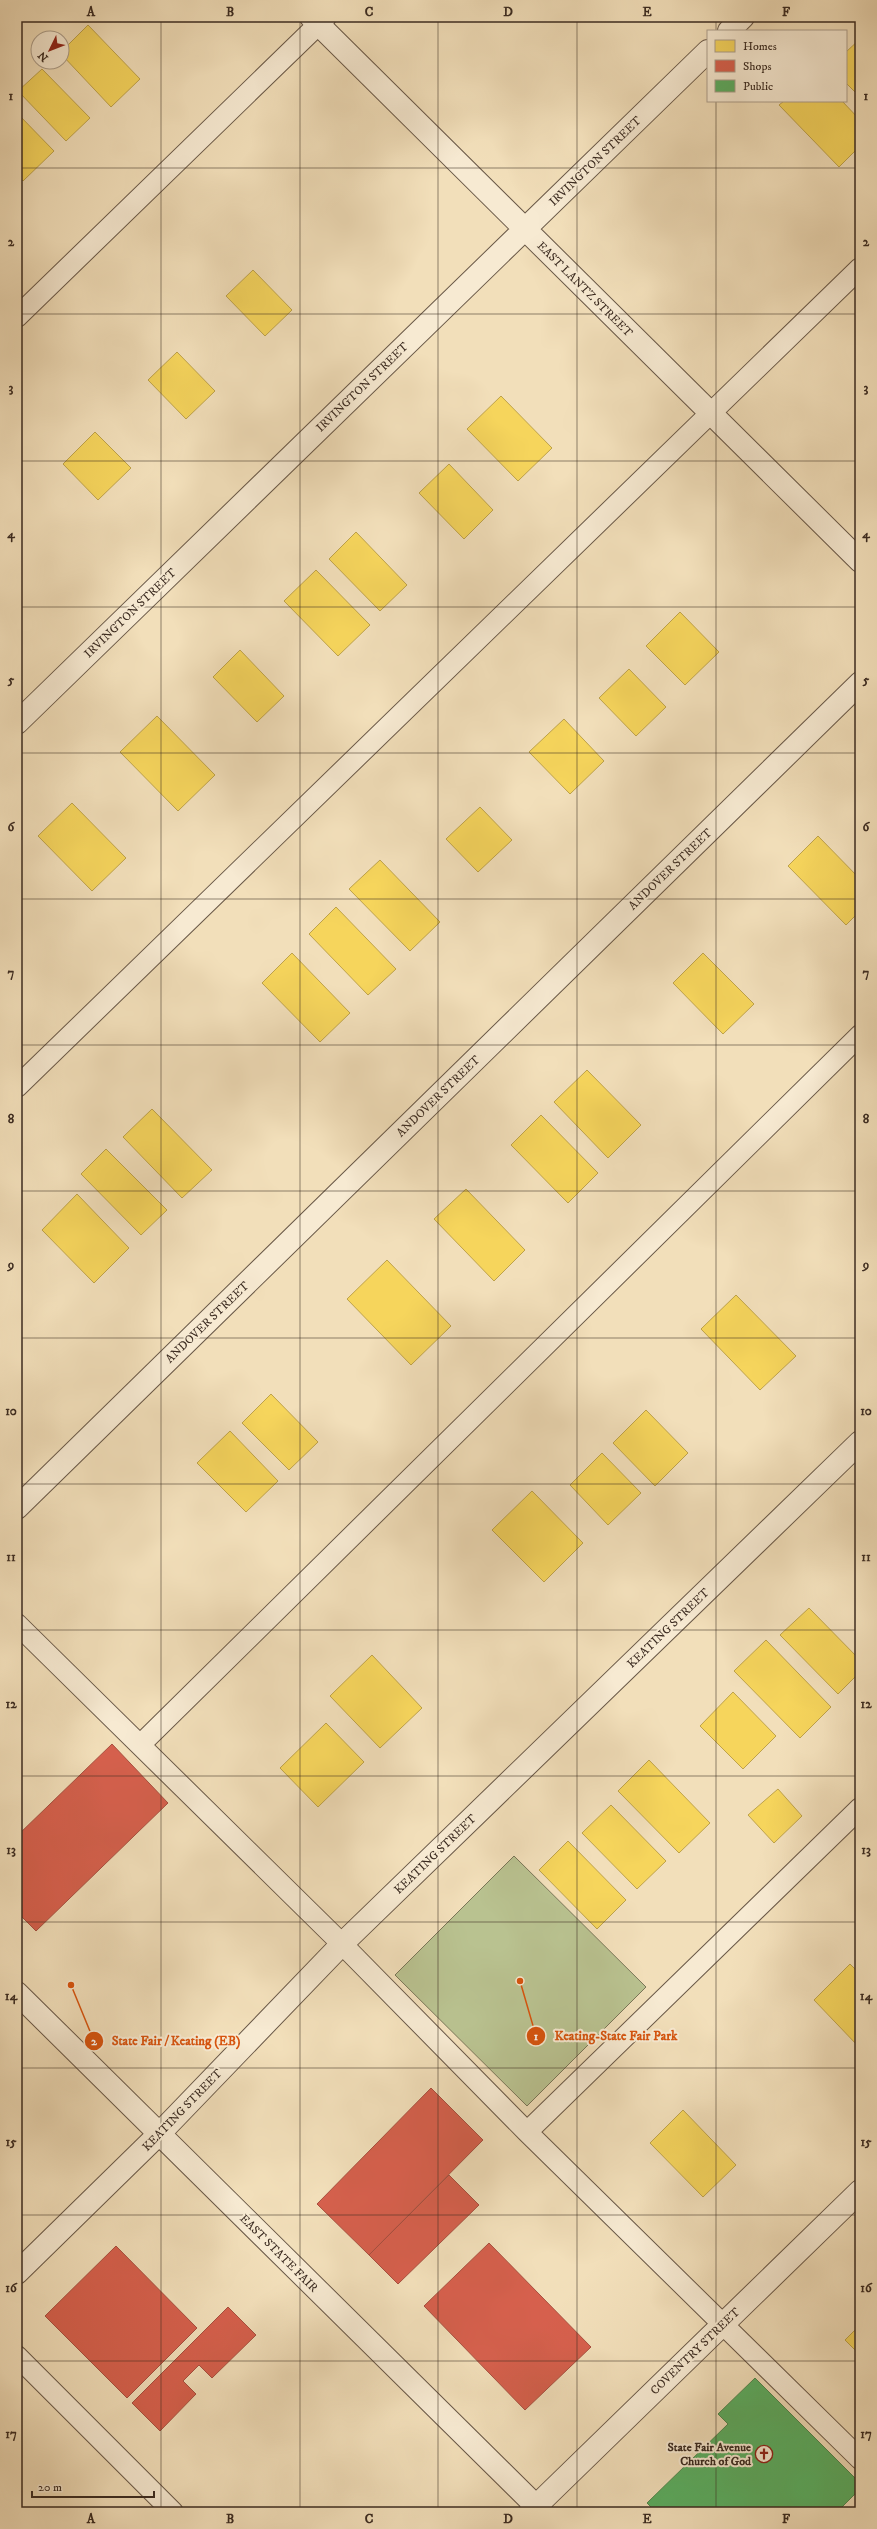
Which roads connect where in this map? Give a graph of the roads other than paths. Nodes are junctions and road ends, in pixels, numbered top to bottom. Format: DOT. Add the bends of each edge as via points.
graph roads {
  1 [pos="743,17"];
  2 [pos="318,20"];
  3 [pos="730,30"];
  4 [pos="707,52"];
  5 [pos="525,229"];
  6 [pos="860,268"];
  7 [pos="17,317"];
  8 [pos="711,413"];
  9 [pos="860,560"];
  10 [pos="860,683"];
  11 [pos="17,723"];
  12 [pos="860,1036"];
  13 [pos="17,1087"];
  14 [pos="860,1442"];
  15 [pos="17,1508"];
  16 [pos="17,1624"];
  17 [pos="140,1745"];
  18 [pos="860,1808"];
  19 [pos="342,1944"];
  20 [pos="17,1994"];
  21 [pos="527,2132"];
  22 [pos="159,2134"];
  23 [pos="860,2191"];
  24 [pos="17,2273"];
  25 [pos="723,2324"];
  26 [pos="17,2356"];
  27 [pos="860,2458"];
  28 [pos="536,2510"];
  29 [pos="173,2512"];
  1 -- 3 [label="street"];
  2 -- 5 [label="street, EAST LANTZ STREET"];
  2 -- 7 [label="lane"];
  4 -- 5 [label="street, IRVINGTON STREET"];
  5 -- 8 [label="street, EAST LANTZ STREET"];
  5 -- 11 [label="street, IRVINGTON STREET"];
  6 -- 8 [label="lane"];
  8 -- 9 [label="street, EAST LANTZ STREET"];
  8 -- 13 [label="lane"];
  10 -- 15 [label="street, ANDOVER STREET"];
  12 -- 17 [label="lane"];
  14 -- 19 [label="street, KEATING STREET"];
  16 -- 17 [label="lane"];
  17 -- 19 [label="lane"];
  18 -- 21 [label="lane"];
  19 -- 21 [label="lane"];
  19 -- 22 [label="street, KEATING STREET"];
  20 -- 22 [label="street, EAST STATE FAIR"];
  21 -- 25 [label="lane"];
  22 -- 24 [label="street, KEATING STREET"];
  22 -- 28 [label="street, EAST STATE FAIR"];
  23 -- 25 [label="street, COVENTRY STREET"];
  25 -- 27 [label="lane"];
  25 -- 28 [label="street, COVENTRY STREET"];
  26 -- 29 [label="lane"];
}
